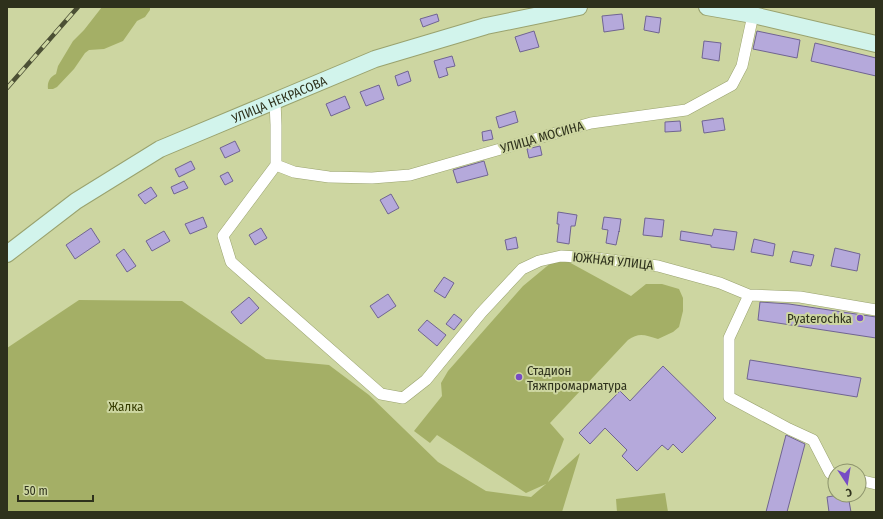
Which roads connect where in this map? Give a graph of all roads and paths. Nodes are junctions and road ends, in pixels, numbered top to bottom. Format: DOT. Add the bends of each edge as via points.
graph roads {
  1 [pos="579,7"];
  2 [pos="707,7"];
  3 [pos="754,15"];
  4 [pos="876,44"];
  5 [pos="275,101"];
  6 [pos="276,165"];
  7 [pos="7,254"];
  8 [pos="749,295"];
  9 [pos="876,310"];
  10 [pos="827,467"];
  1 -- 5 [label="main road, УЛИЦА НЕКРАСОВА" via="486,26 375,59"];
  2 -- 3 [label="main road"];
  3 -- 4 [label="main road"];
  3 -- 6 [label="street, УЛИЦА МОСИНА" via="742,66 732,85 686,110 591,123 410,175 372,178 329,177 294,172"];
  5 -- 6 [label="street"];
  5 -- 7 [label="main road, УЛИЦА НЕКРАСОВА" via="160,149 76,201"];
  6 -- 8 [label="street, ЮЖНАЯ УЛИЦА" via="223,236 230,262 381,394 403,398 426,380 481,313 522,269 538,261 561,256 658,266 720,283"];
  8 -- 9 [label="street, ЮЖНАЯ УЛИЦА" via="800,297"];
  8 -- 10 [label="street" via="729,338 729,397 813,440"];
}
